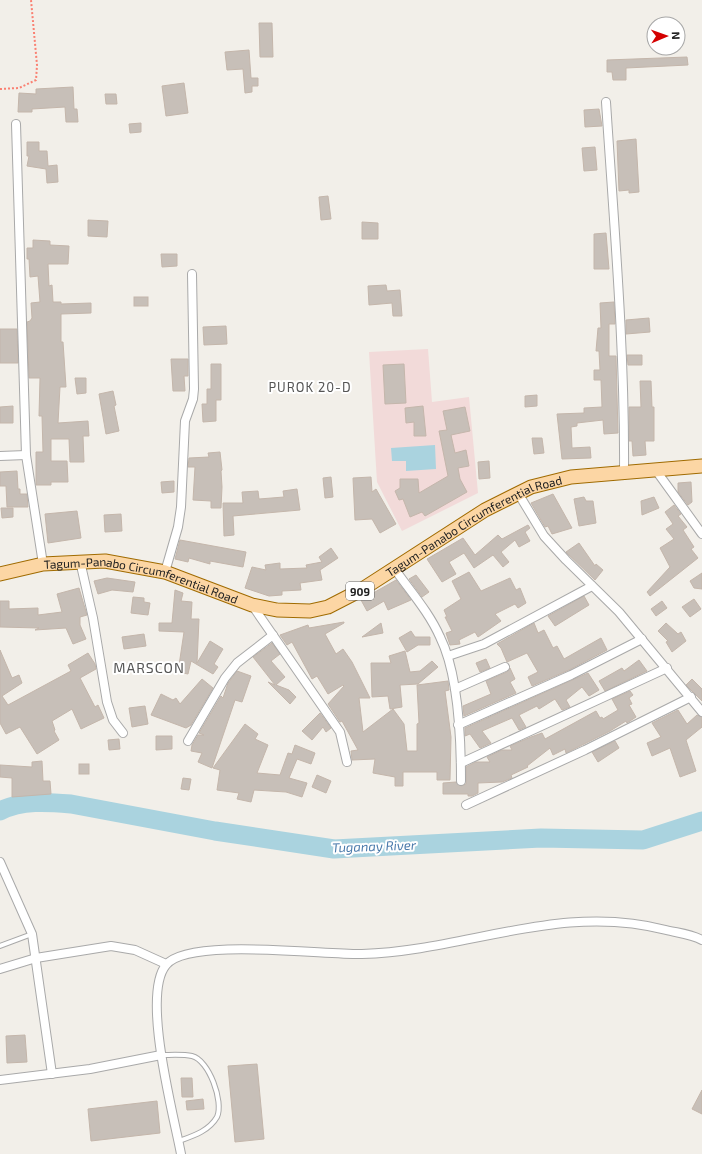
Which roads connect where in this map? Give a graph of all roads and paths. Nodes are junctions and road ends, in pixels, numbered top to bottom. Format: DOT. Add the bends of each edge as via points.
graph roads {
  1 [pos="31,0"];
  2 [pos="0,89"];
  3 [pos="606,102"];
  4 [pos="16,124"];
  5 [pos="192,274"];
  6 [pos="26,455"];
  7 [pos="0,456"];
  8 [pos="702,466"];
  9 [pos="655,469"];
  10 [pos="624,472"];
  11 [pos="518,493"];
  12 [pos="702,534"];
  13 [pos="80,561"];
  14 [pos="43,564"];
  15 [pos="394,568"];
  16 [pos="165,572"];
  17 [pos="0,574"];
  18 [pos="592,586"];
  19 [pos="252,605"];
  20 [pos="273,635"];
  21 [pos="642,639"];
  22 [pos="448,656"];
  23 [pos="505,667"];
  24 [pos="667,668"];
  25 [pos="455,688"];
  26 [pos="690,697"];
  27 [pos="702,712"];
  28 [pos="458,725"];
  29 [pos="123,733"];
  30 [pos="188,741"];
  31 [pos="346,762"];
  32 [pos="461,763"];
  33 [pos="461,781"];
  34 [pos="466,805"];
  35 [pos="0,862"];
  36 [pos="32,934"];
  37 [pos="702,940"];
  38 [pos="0,946"];
  39 [pos="36,958"];
  40 [pos="166,964"];
  41 [pos="0,969"];
  42 [pos="161,1055"];
  43 [pos="52,1074"];
  44 [pos="0,1080"];
  45 [pos="179,1141"];
  46 [pos="181,1154"];
  1 -- 2 [label="path" via="36,80 19,88"];
  3 -- 10 [label="street" via="621,333"];
  4 -- 6 [label="street"];
  5 -- 16 [label="street" via="194,389 185,421 178,527"];
  6 -- 7 [label="street"];
  6 -- 14 [label="street"];
  8 -- 9 [label="main road, Tagum-Panabo Circumferential Road / 909"];
  9 -- 10 [label="main road, Tagum-Panabo Circumferential Road / 909"];
  9 -- 12 [label="street"];
  10 -- 11 [label="main road, Tagum-Panabo Circumferential Road / 909" via="571,476"];
  11 -- 15 [label="main road, Tagum-Panabo Circumferential Road / 909" via="485,510"];
  11 -- 18 [label="street" via="544,536"];
  13 -- 14 [label="main road, Tagum-Panabo Circumferential Road / 909"];
  13 -- 16 [label="main road, Tagum-Panabo Circumferential Road / 909" via="125,564"];
  13 -- 29 [label="street" via="93,618 107,702 113,720"];
  14 -- 17 [label="main road, Tagum-Panabo Circumferential Road / 909"];
  15 -- 19 [label="main road, Tagum-Panabo Circumferential Road / 909" via="361,590 328,607 293,612"];
  15 -- 22 [label="street" via="435,626"];
  16 -- 19 [label="main road, Tagum-Panabo Circumferential Road / 909"];
  18 -- 21 [label="street"];
  18 -- 22 [label="street" via="484,644"];
  19 -- 20 [label="street"];
  20 -- 30 [label="street" via="237,663 225,678"];
  20 -- 31 [label="street" via="340,732"];
  21 -- 24 [label="street"];
  21 -- 28 [label="street" via="571,675"];
  22 -- 25 [label="street"];
  23 -- 25 [label="street"];
  24 -- 26 [label="street"];
  24 -- 32 [label="street"];
  25 -- 28 [label="street"];
  26 -- 27 [label="street"];
  26 -- 34 [label="street" via="585,750"];
  28 -- 32 [label="street"];
  32 -- 33 [label="street"];
  35 -- 36 [label="street"];
  36 -- 38 [label="lane"];
  36 -- 39 [label="street"];
  37 -- 40 [label="street" via="644,924 607,921 557,922 401,950 333,954 205,950 183,954"];
  39 -- 40 [label="street" via="111,946 136,950"];
  39 -- 41 [label="street"];
  39 -- 43 [label="street"];
  40 -- 42 [label="street" via="158,983 157,994"];
  42 -- 43 [label="street"];
  42 -- 45 [label="street"];
  42 -- 45 [label="lane" via="192,1056 201,1060 209,1070 218,1100 217,1116 208,1127"];
  43 -- 44 [label="street"];
  45 -- 46 [label="street"];
}
